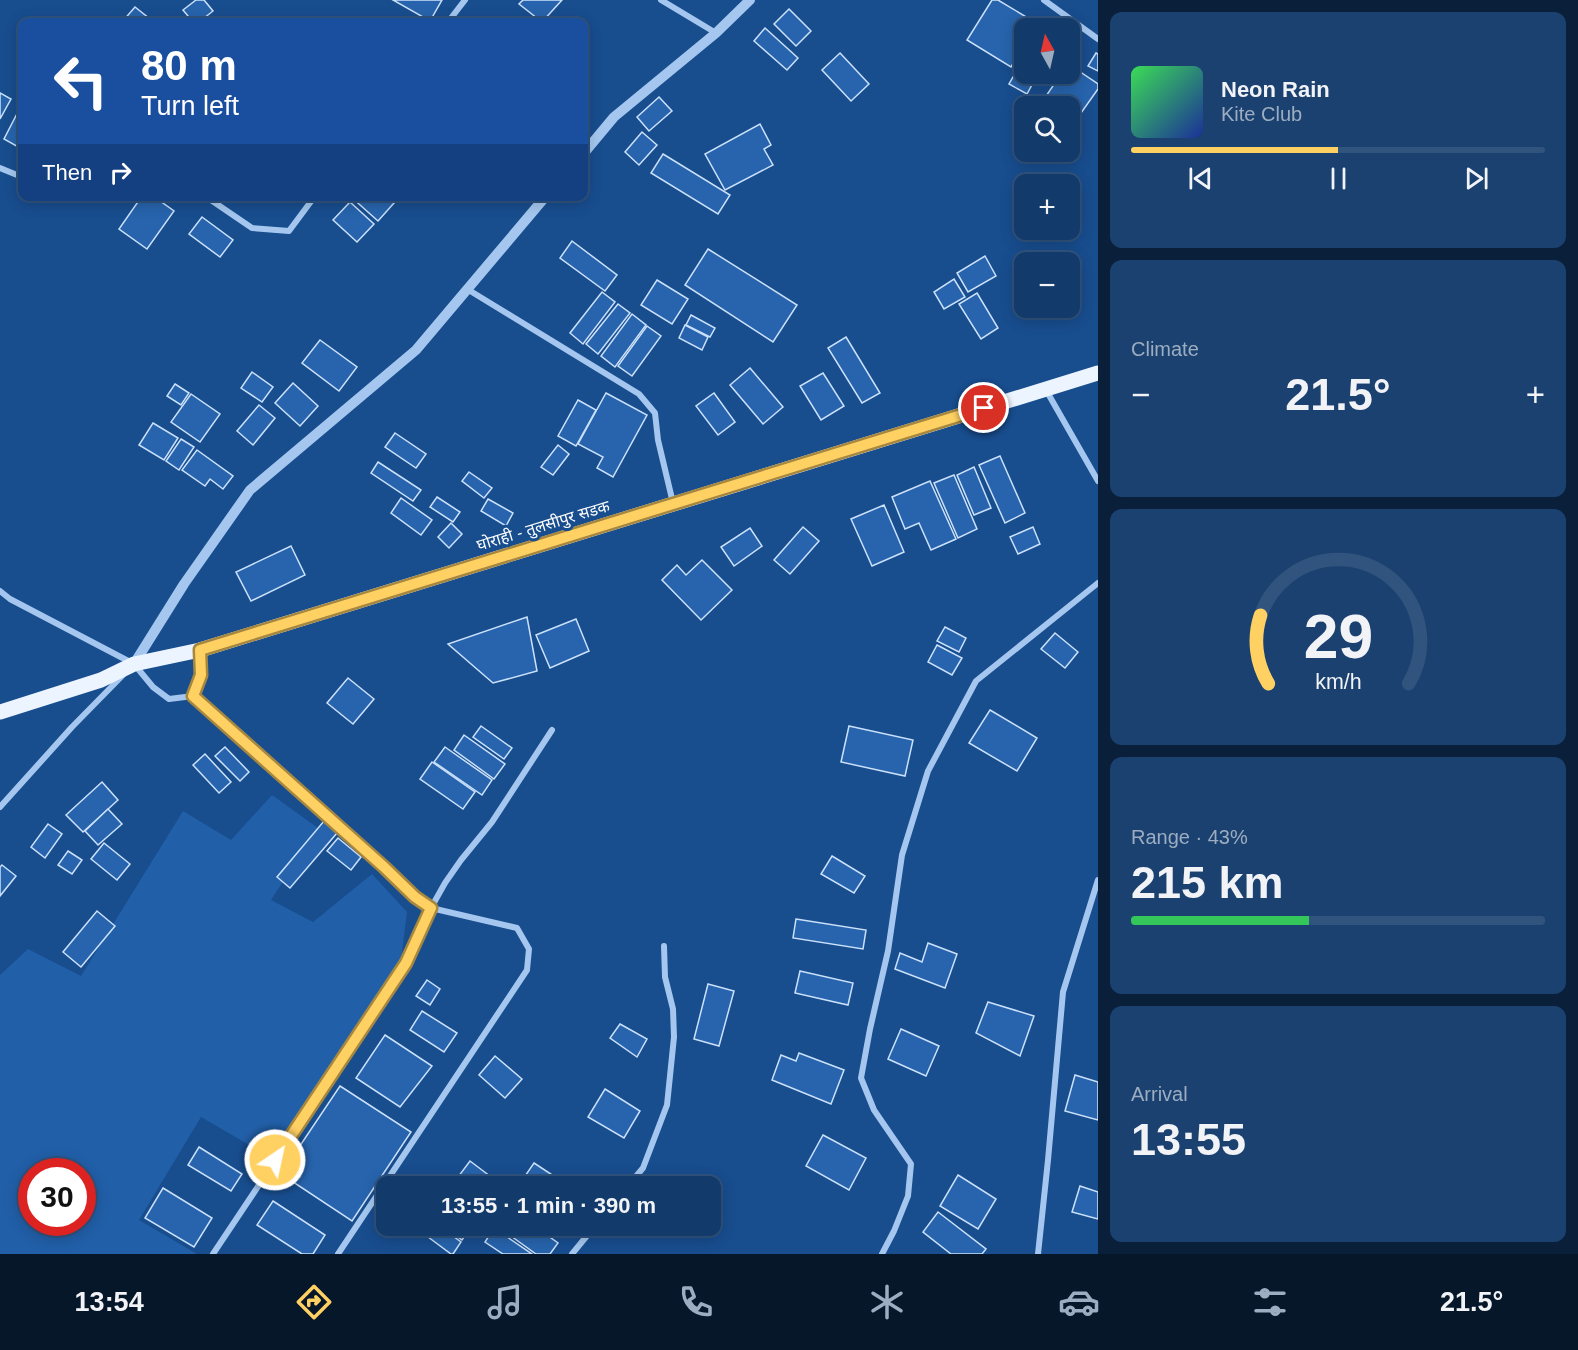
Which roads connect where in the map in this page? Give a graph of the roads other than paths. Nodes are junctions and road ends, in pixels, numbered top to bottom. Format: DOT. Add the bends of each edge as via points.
graph roads {
  1 [pos="465,0"];
  2 [pos="661,0"];
  3 [pos="750,0"];
  4 [pos="1044,0"];
  5 [pos="451,18"];
  6 [pos="716,33"];
  7 [pos="1098,39"];
  8 [pos="588,148"];
  9 [pos="0,168"];
  10 [pos="18,175"];
  11 [pos="212,201"];
  12 [pos="311,201"];
  13 [pos="542,201"];
  14 [pos="467,289"];
  15 [pos="1098,373"];
  16 [pos="1046,389"];
  17 [pos="1098,481"];
  18 [pos="673,504"];
  19 [pos="1098,583"];
  20 [pos="0,591"];
  21 [pos="200,650"];
  22 [pos="134,664"];
  23 [pos="193,696"];
  24 [pos="0,711"];
  25 [pos="552,730"];
  26 [pos="0,807"];
  27 [pos="1098,880"];
  28 [pos="431,908"];
  29 [pos="664,946"];
  30 [pos="636,1176"];
  31 [pos="587,1236"];
  32 [pos="213,1254"];
  33 [pos="338,1254"];
  34 [pos="572,1254"];
  35 [pos="882,1254"];
  36 [pos="1038,1254"];
  1 -- 5 [label="street"];
  2 -- 6 [label="street"];
  3 -- 6 [label="street"];
  4 -- 7 [label="street"];
  6 -- 8 [label="street" via="614,117"];
  9 -- 10 [label="street"];
  11 -- 12 [label="street" via="252,228 289,231"];
  13 -- 14 [label="street"];
  14 -- 18 [label="street" via="639,394 655,413"];
  14 -- 22 [label="street" via="416,350 250,490"];
  15 -- 16 [label="main road, घोराही - तुलसीपुर सडक"];
  16 -- 17 [label="street"];
  16 -- 18 [label="main road, घोराही - तुलसीपुर सडक"];
  18 -- 21 [label="main road, घोराही - तुलसीपुर सडक"];
  19 -- 35 [label="street" via="976,681 928,771 902,855 888,951 861,1078 874,1110 911,1164 908,1196"];
  20 -- 22 [label="street"];
  21 -- 22 [label="main road, घोराही - तुलसीपुर सडक"];
  21 -- 23 [label="street" via="201,675"];
  22 -- 23 [label="street" via="169,699"];
  22 -- 24 [label="main road, घोराही - तुलसीपुर सडक" via="101,680"];
  22 -- 26 [label="street"];
  23 -- 28 [label="street"];
  25 -- 28 [label="street"];
  27 -- 36 [label="street" via="1063,992"];
  28 -- 32 [label="street" via="406,963"];
  28 -- 33 [label="street" via="517,928 529,949 527,970"];
  29 -- 30 [label="street" via="674,1036 667,1105"];
  31 -- 34 [label="street"];
}
